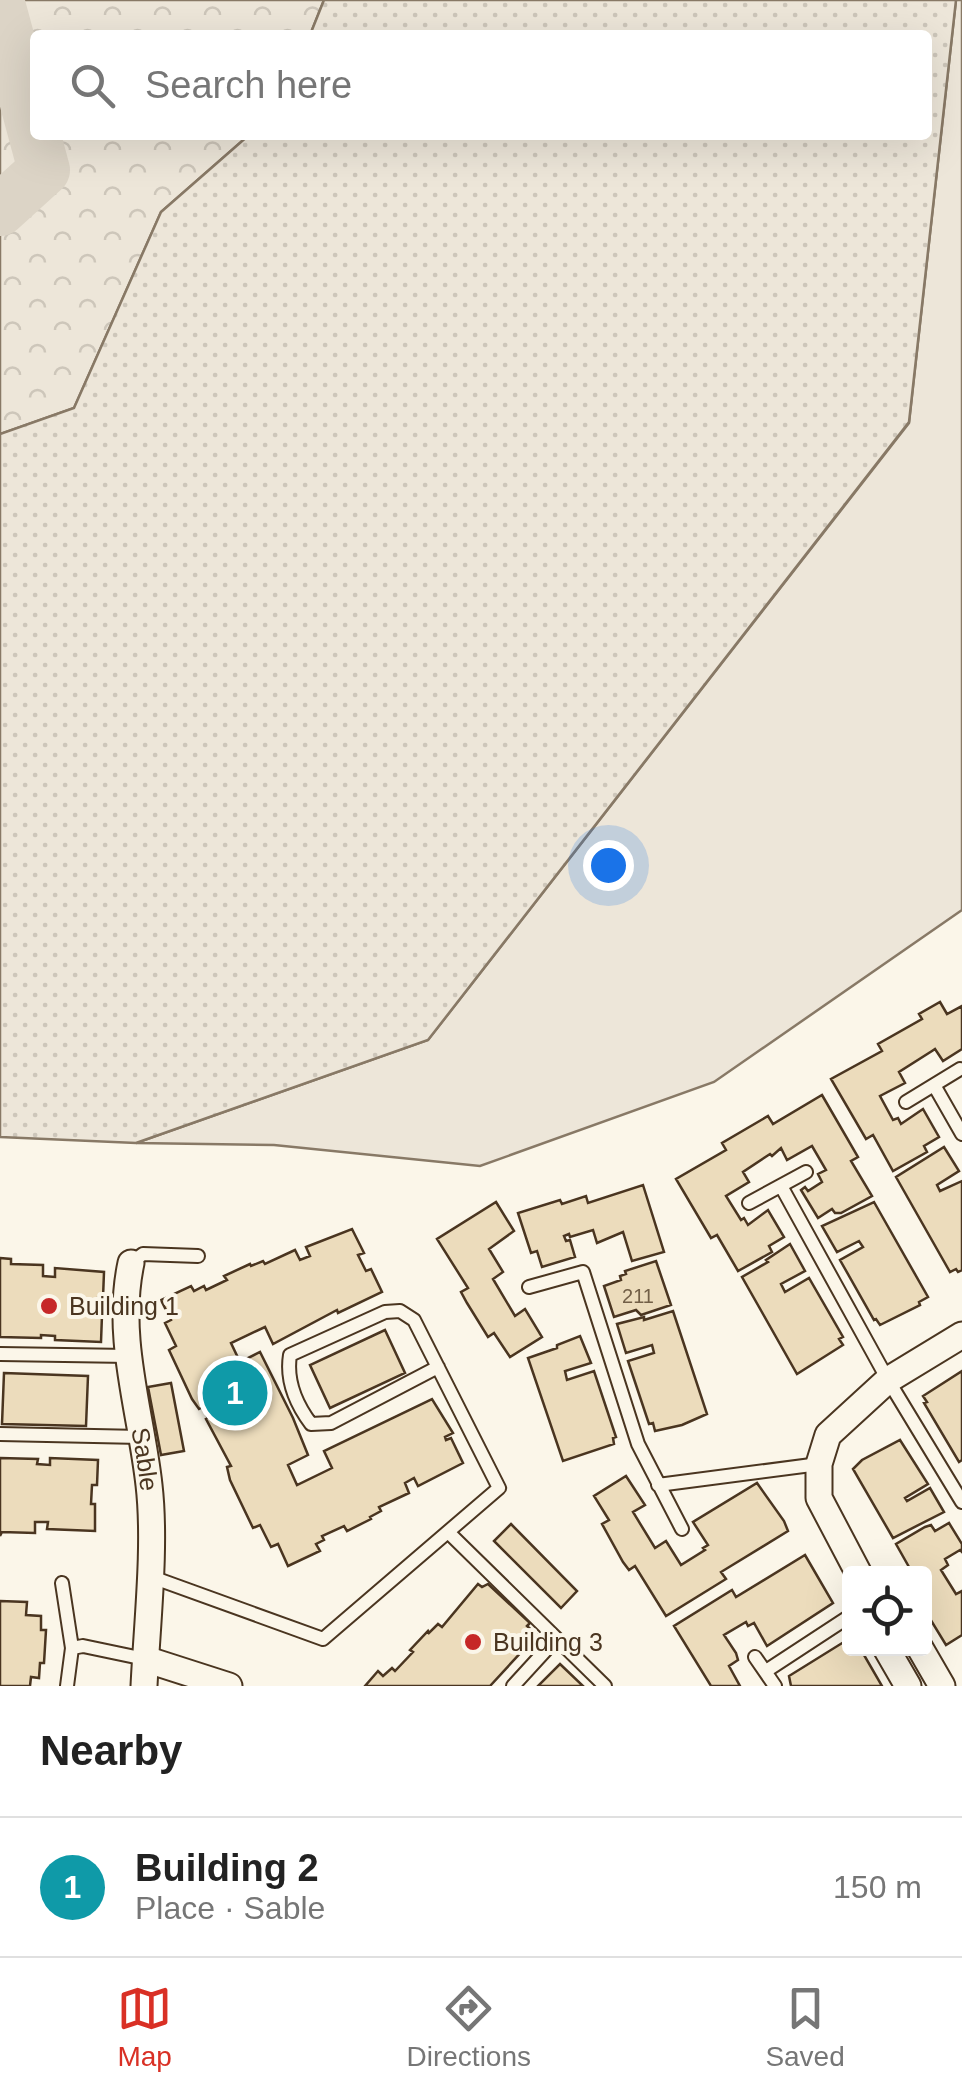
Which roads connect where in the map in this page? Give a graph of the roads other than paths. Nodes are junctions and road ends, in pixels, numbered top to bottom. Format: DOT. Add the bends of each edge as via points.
graph roads {
  1 [pos="960,1070"];
  2 [pos="934,1085"];
  3 [pos="906,1102"];
  4 [pos="962,1134"];
  5 [pos="806,1172"];
  6 [pos="781,1186"];
  7 [pos="749,1203"];
  8 [pos="198,1256"];
  9 [pos="131,1262"];
  10 [pos="529,1287"];
  11 [pos="962,1335"];
  12 [pos="0,1354"];
  13 [pos="129,1356"];
  14 [pos="438,1367"];
  15 [pos="888,1380"];
  16 [pos="0,1434"];
  17 [pos="140,1437"];
  18 [pos="819,1464"];
  19 [pos="658,1484"];
  20 [pos="962,1502"];
  21 [pos="682,1530"];
  22 [pos="448,1532"];
  23 [pos="855,1566"];
  24 [pos="149,1576"];
  25 [pos="62,1583"];
  26 [pos="842,1621"];
  27 [pos="556,1638"];
  28 [pos="72,1648"];
  29 [pos="891,1656"];
  30 [pos="925,1656"];
  31 [pos="754,1657"];
  32 [pos="146,1658"];
  33 [pos="766,1671"];
  34 [pos="67,1686"];
  35 [pos="144,1686"];
  36 [pos="229,1686"];
  37 [pos="513,1686"];
  38 [pos="604,1686"];
  39 [pos="775,1686"];
  40 [pos="908,1686"];
  41 [pos="942,1686"];
  1 -- 2 [label="lane"];
  2 -- 3 [label="lane"];
  2 -- 4 [label="lane"];
  5 -- 6 [label="lane"];
  6 -- 7 [label="lane"];
  6 -- 15 [label="lane"];
  8 -- 9 [label="lane" via="142,1254"];
  9 -- 13 [label="street, Sable"];
  10 -- 19 [label="lane" via="583,1272 638,1444"];
  11 -- 15 [label="street"];
  12 -- 13 [label="lane"];
  13 -- 17 [label="street, Sable"];
  14 -- 14 [label="lane" via="331,1422 312,1424 298,1407 288,1370 290,1355 400,1311 414,1320"];
  14 -- 22 [label="lane" via="499,1488"];
  15 -- 18 [label="street" via="828,1435"];
  15 -- 20 [label="lane"];
  16 -- 17 [label="lane"];
  17 -- 24 [label="street, Sable" via="150,1487"];
  18 -- 19 [label="lane"];
  18 -- 23 [label="street" via="820,1498"];
  19 -- 21 [label="lane"];
  22 -- 24 [label="lane" via="323,1639"];
  22 -- 27 [label="lane"];
  24 -- 32 [label="street, Sable"];
  25 -- 28 [label="lane"];
  26 -- 33 [label="lane"];
  27 -- 37 [label="lane"];
  27 -- 38 [label="lane"];
  28 -- 32 [label="lane"];
  28 -- 34 [label="lane"];
  29 -- 40 [label="street"];
  30 -- 41 [label="street"];
  31 -- 33 [label="lane"];
  32 -- 35 [label="street, Sable"];
  32 -- 36 [label="street"];
  33 -- 39 [label="lane"];
}
